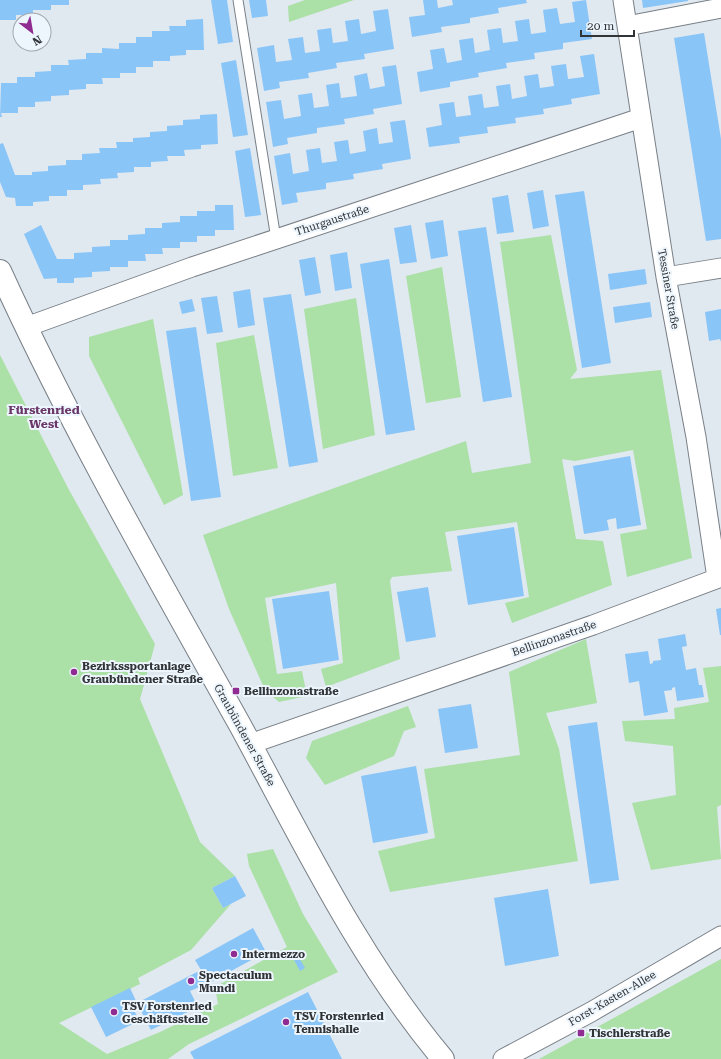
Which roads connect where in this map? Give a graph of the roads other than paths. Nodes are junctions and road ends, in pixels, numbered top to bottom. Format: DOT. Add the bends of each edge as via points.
graph roads {
  1 [pos="238,0"];
  2 [pos="623,0"];
  3 [pos="721,8"];
  4 [pos="627,26"];
  5 [pos="641,118"];
  6 [pos="276,239"];
  7 [pos="721,268"];
  8 [pos="0,271"];
  9 [pos="666,277"];
  10 [pos="26,327"];
  11 [pos="719,578"];
  12 [pos="250,744"];
  13 [pos="721,936"];
  14 [pos="443,1059"];
  15 [pos="503,1059"];
  1 -- 6 [label="lane"];
  2 -- 4 [label="street, Tessiner Straße"];
  3 -- 4 [label="street"];
  4 -- 5 [label="street, Tessiner Straße"];
  5 -- 6 [label="street, Thurgaustraße"];
  5 -- 9 [label="street, Tessiner Straße"];
  6 -- 10 [label="street, Thurgaustraße"];
  7 -- 9 [label="street"];
  8 -- 10 [label="street, Graubündener Straße"];
  9 -- 11 [label="street, Tessiner Straße"];
  10 -- 12 [label="street, Graubündener Straße" via="87,447"];
  11 -- 12 [label="street, Bellinzonastraße" via="593,625"];
  12 -- 14 [label="street, Graubündener Straße" via="356,934 388,984"];
  13 -- 15 [label="street, Forst-Kasten-Allee"];
}
